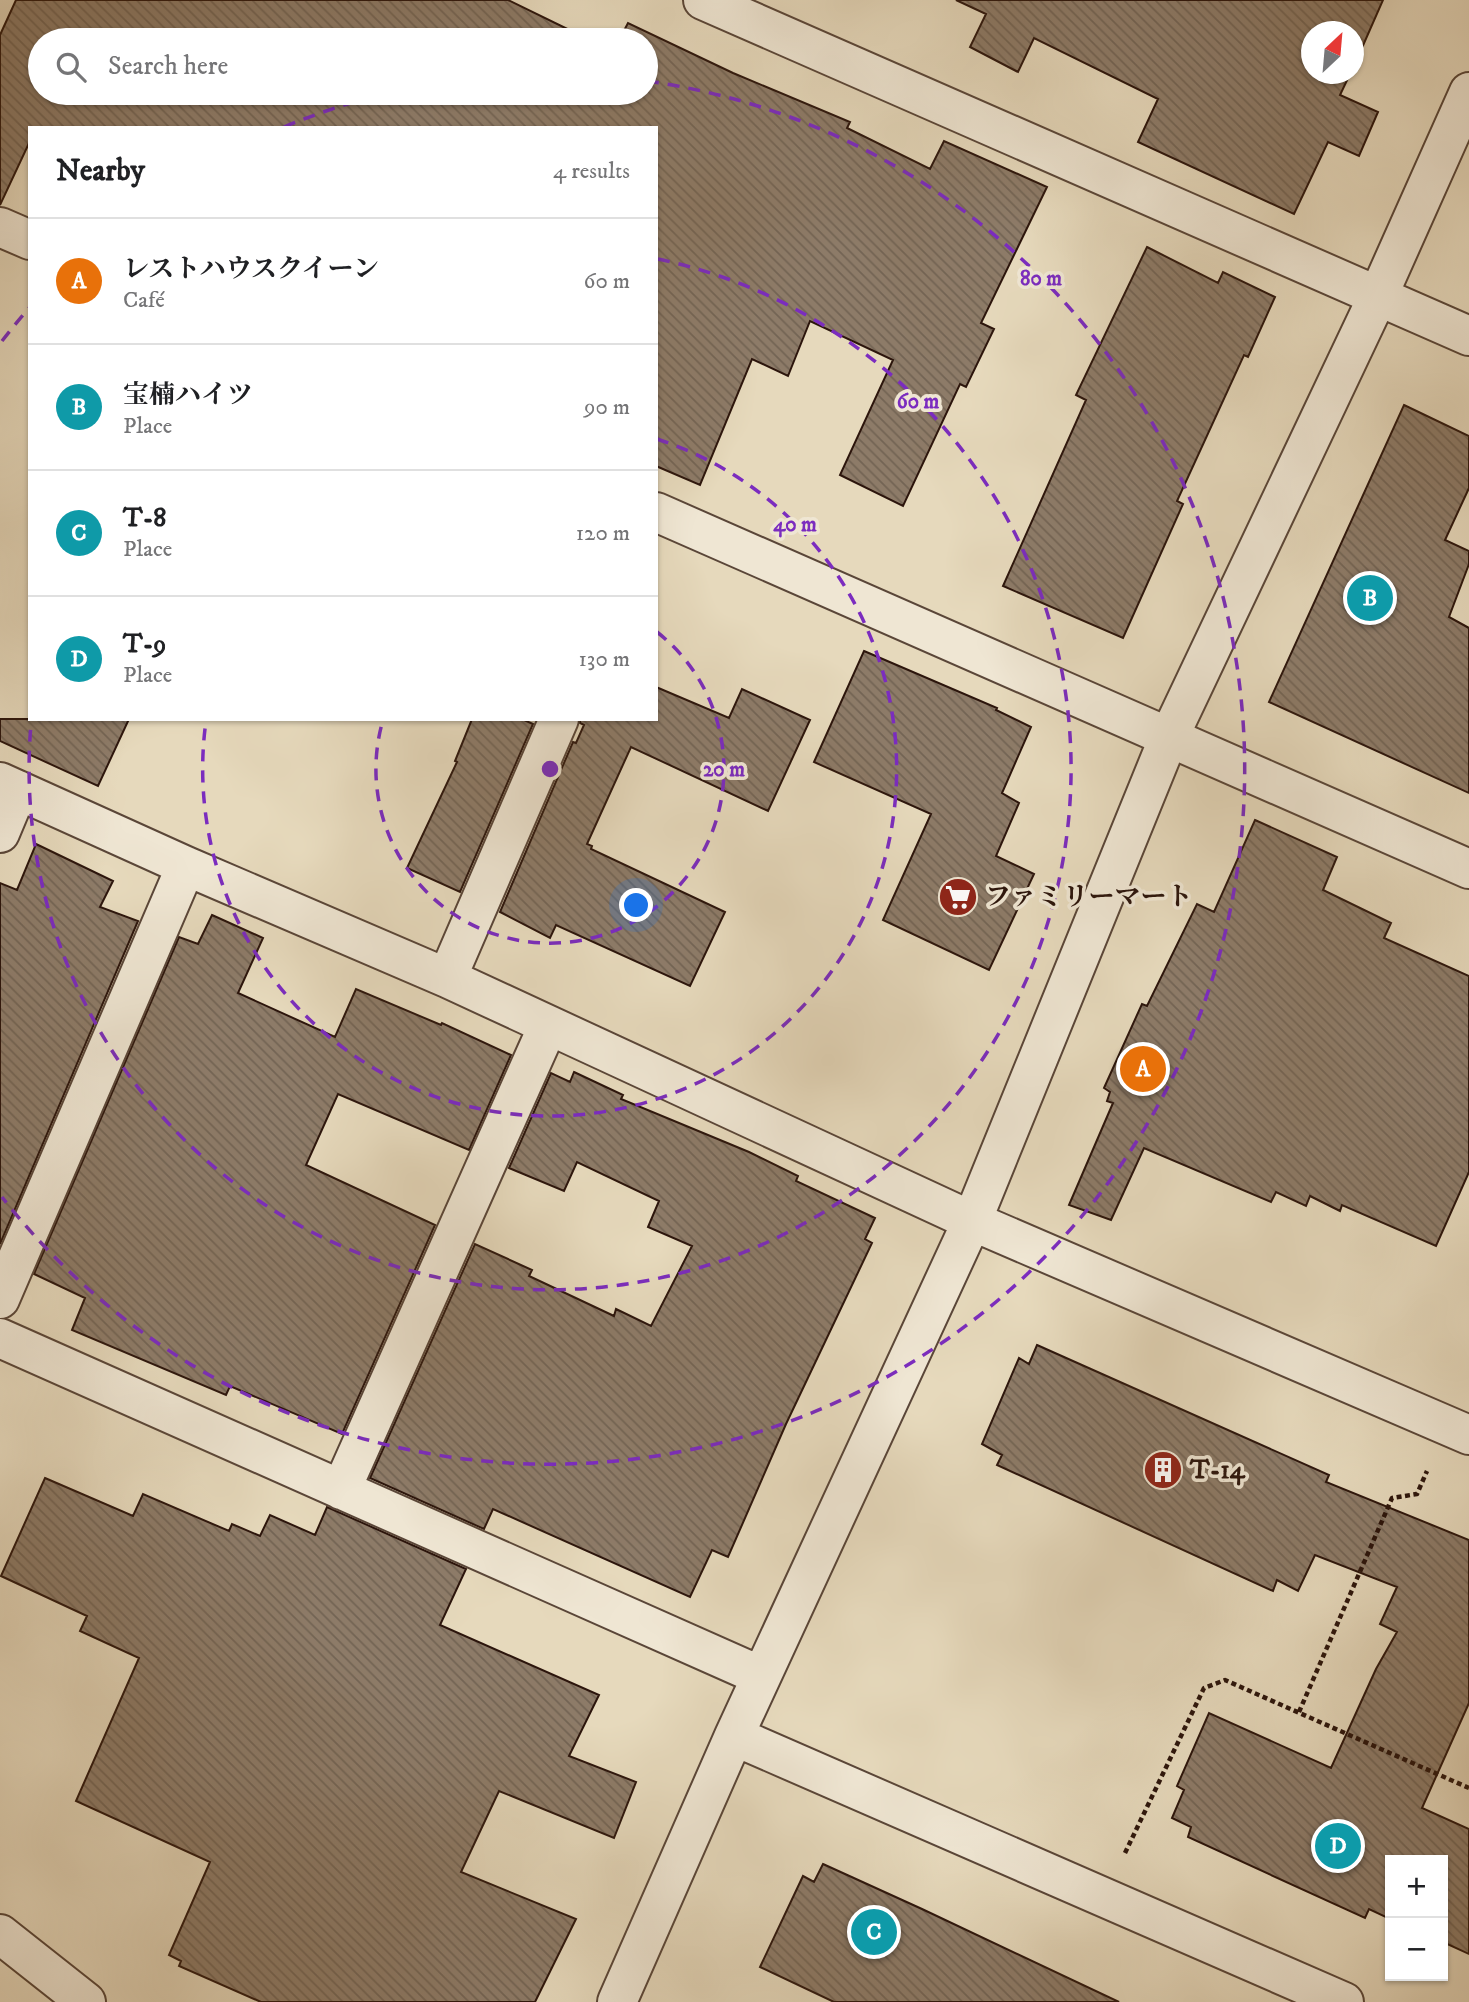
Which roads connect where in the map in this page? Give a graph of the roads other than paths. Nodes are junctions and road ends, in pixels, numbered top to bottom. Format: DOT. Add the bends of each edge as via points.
graph roads {
  1 [pos="703,0"];
  2 [pos="1469,92"];
  3 [pos="0,227"];
  4 [pos="28,239"];
  5 [pos="1378,296"];
  6 [pos="1469,336"];
  7 [pos="658,513"];
  8 [pos="558,721"];
  9 [pos="1169,737"];
  10 [pos="9,786"];
  11 [pos="0,833"];
  12 [pos="186,866"];
  13 [pos="1469,869"];
  14 [pos="447,978"];
  15 [pos="548,1026"];
  16 [pos="972,1222"];
  17 [pos="0,1300"];
  18 [pos="0,1338"];
  19 [pos="1459,1430"];
  20 [pos="341,1490"];
  21 [pos="761,1676"];
  22 [pos="734,1735"];
  23 [pos="0,1934"];
  24 [pos="86,2002"];
  25 [pos="617,2002"];
  26 [pos="1344,2002"];
  1 -- 5 [label="street"];
  2 -- 5 [label="street"];
  3 -- 4 [label="street"];
  5 -- 6 [label="street"];
  5 -- 9 [label="street"];
  7 -- 9 [label="street"];
  8 -- 14 [label="street"];
  9 -- 13 [label="street"];
  9 -- 16 [label="street"];
  10 -- 11 [label="street"];
  10 -- 12 [label="street"];
  12 -- 14 [label="street"];
  12 -- 17 [label="street"];
  14 -- 15 [label="street"];
  15 -- 16 [label="street"];
  15 -- 20 [label="street"];
  16 -- 19 [label="street"];
  16 -- 21 [label="street"];
  18 -- 20 [label="street"];
  20 -- 21 [label="street"];
  21 -- 22 [label="street"];
  22 -- 25 [label="street"];
  22 -- 26 [label="street"];
  23 -- 24 [label="street"];
}
